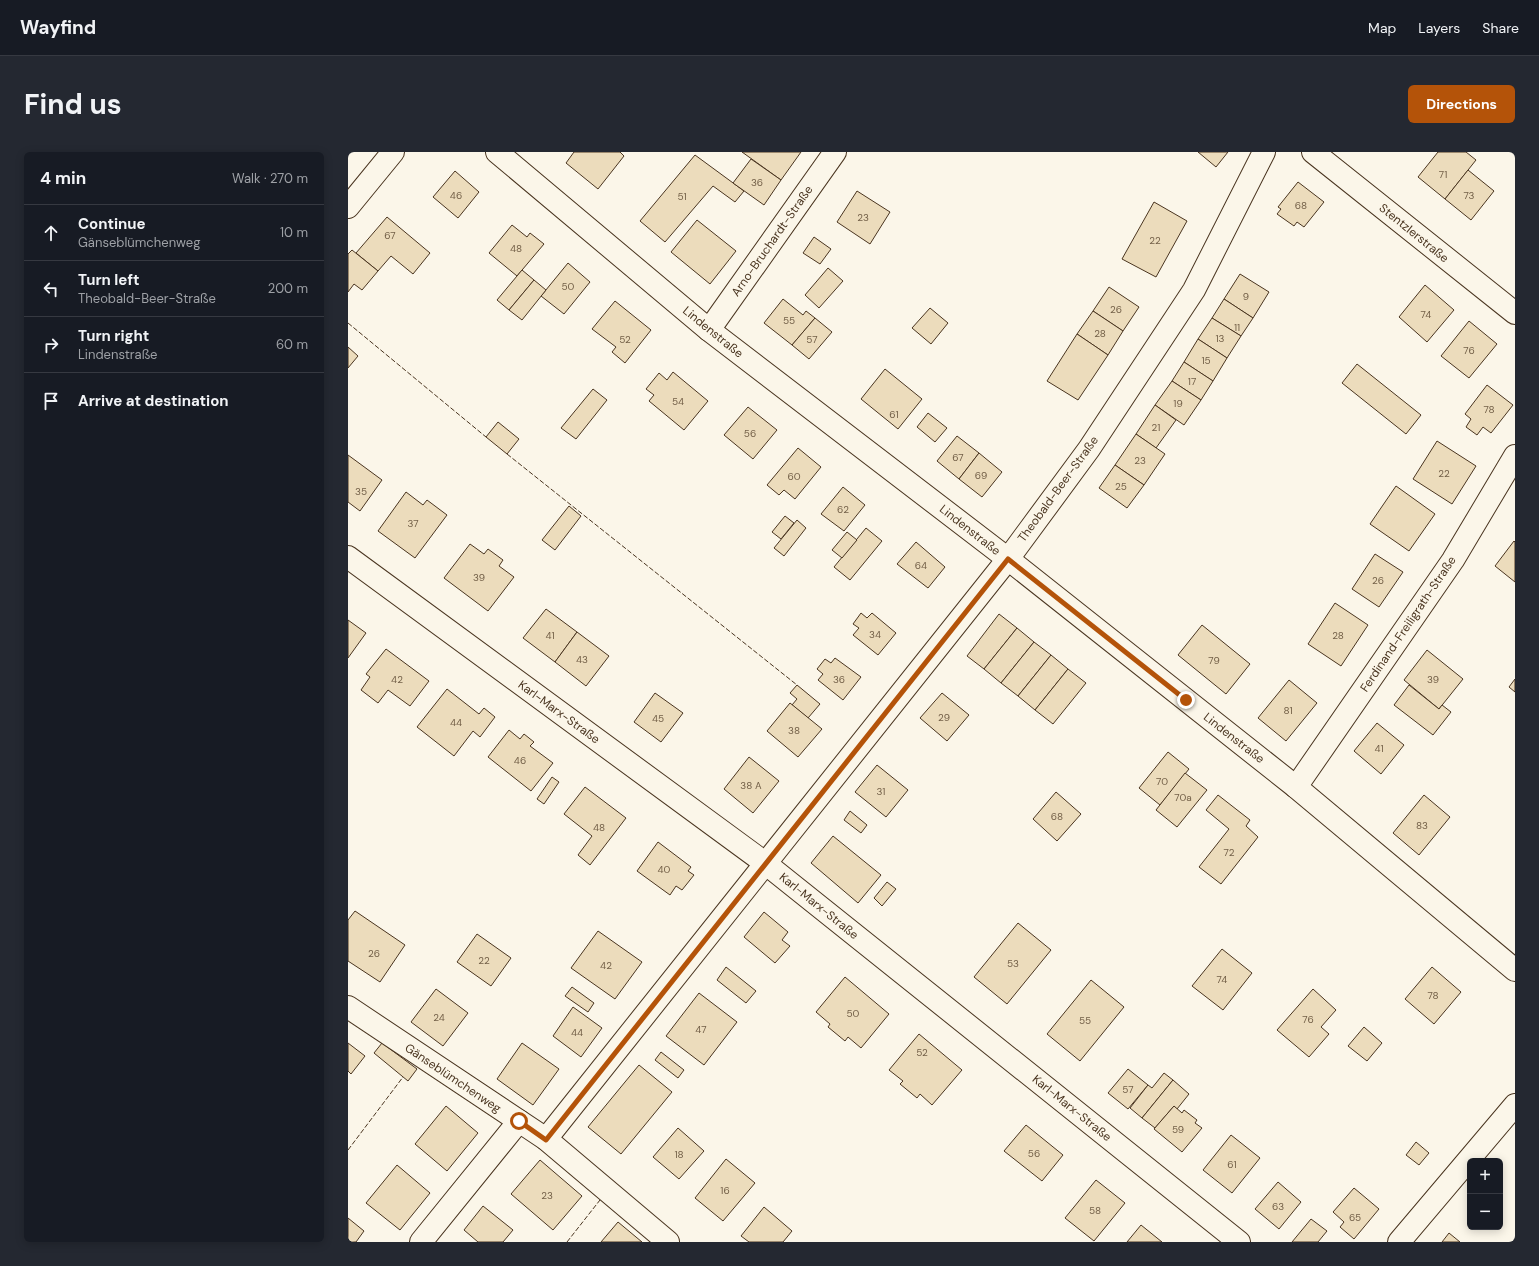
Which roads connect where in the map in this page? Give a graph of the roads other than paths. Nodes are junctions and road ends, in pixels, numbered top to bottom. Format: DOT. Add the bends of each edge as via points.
graph roads {
  1 [pos="394,152"];
  2 [pos="497,152"];
  3 [pos="835,152"];
  4 [pos="1264,152"];
  5 [pos="1313,152"];
  6 [pos="348,207"];
  7 [pos="1515,313"];
  8 [pos="709,330"];
  9 [pos="1515,456"];
  10 [pos="348,557"];
  11 [pos="1008,559"];
  12 [pos="1296,787"];
  13 [pos="765,863"];
  14 [pos="1515,970"];
  15 [pos="348,1007"];
  16 [pos="1515,1105"];
  17 [pos="519,1121"];
  18 [pos="546,1140"];
  19 [pos="420,1242"];
  20 [pos="668,1242"];
  21 [pos="1239,1242"];
  22 [pos="1399,1242"];
  1 -- 6 [label="street"];
  2 -- 8 [label="street, Lindenstraße"];
  3 -- 8 [label="street, Arno-Bruchardt-Straße"];
  4 -- 11 [label="street, Theobald-Beer-Straße" via="1194,290 1089,449"];
  5 -- 7 [label="street, Stentzlerstraße"];
  8 -- 11 [label="street, Lindenstraße"];
  9 -- 12 [label="street, Ferdinand-Freiligrath-Straße" via="1453,560"];
  10 -- 13 [label="street, Karl-Marx-Straße"];
  11 -- 12 [label="street, Lindenstraße"];
  11 -- 13 [label="street, Theobald-Beer-Straße"];
  12 -- 14 [label="street, Lindenstraße"];
  13 -- 18 [label="street, Theobald-Beer-Straße"];
  13 -- 21 [label="street, Karl-Marx-Straße"];
  15 -- 17 [label="street, Gänseblümchenweg"];
  16 -- 22 [label="street"];
  17 -- 18 [label="street, Gänseblümchenweg"];
  17 -- 19 [label="street"];
  18 -- 20 [label="street, Gänseblümchenweg"];
}
